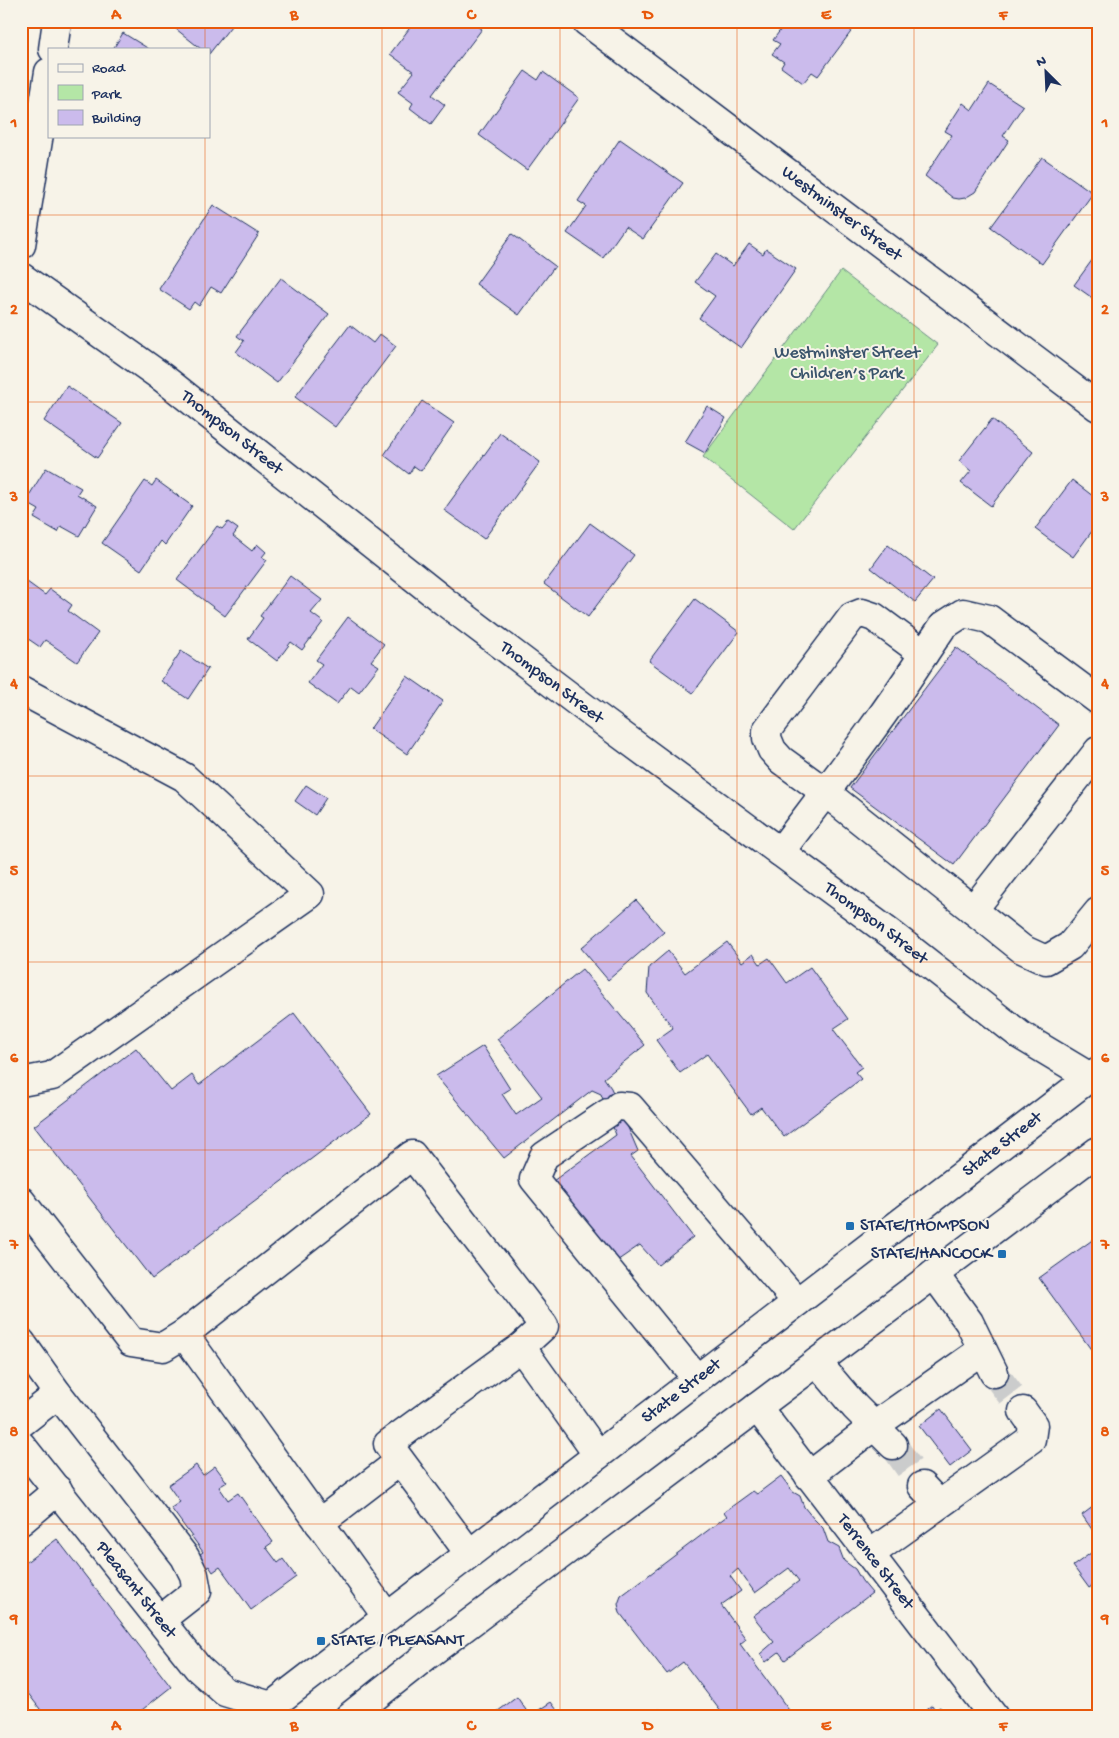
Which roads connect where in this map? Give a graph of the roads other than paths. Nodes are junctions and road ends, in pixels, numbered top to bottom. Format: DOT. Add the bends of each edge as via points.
graph roads {
  1 [pos="57,21"];
  2 [pos="586,21"];
  3 [pos="52,48"];
  4 [pos="48,78"];
  5 [pos="21,246"];
  6 [pos="21,277"];
  7 [pos="1098,407"];
  8 [pos="924,654"];
  9 [pos="21,690"];
  10 [pos="1098,700"];
  11 [pos="1098,752"];
  12 [pos="825,792"];
  13 [pos="780,852"];
  14 [pos="973,910"];
  15 [pos="1098,912"];
  16 [pos="1095,1076"];
  17 [pos="21,1082"];
  18 [pos="1098,1151"];
  19 [pos="21,1201"];
  20 [pos="934,1274"];
  21 [pos="797,1302"];
  22 [pos="184,1334"];
  23 [pos="21,1342"];
  24 [pos="520,1347"];
  25 [pos="816,1362"];
  26 [pos="697,1378"];
  27 [pos="58,1394"];
  28 [pos="757,1407"];
  29 [pos="1023,1411"];
  30 [pos="21,1423"];
  31 [pos="884,1436"];
  32 [pos="21,1445"];
  33 [pos="598,1455"];
  34 [pos="400,1461"];
  35 [pos="809,1476"];
  36 [pos="58,1490"];
  37 [pos="21,1521"];
  38 [pos="319,1523"];
  39 [pos="469,1553"];
  40 [pos="870,1554"];
  41 [pos="387,1617"];
  42 [pos="160,1620"];
  43 [pos="265,1713"];
  44 [pos="349,1717"];
  45 [pos="994,1717"];
  1 -- 3 [label="main road"];
  2 -- 7 [label="main road, Westminster Street"];
  4 -- 5 [label="main road"];
  6 -- 13 [label="main road, Thompson Street" via="163,378 445,602"];
  8 -- 10 [label="main road" via="943,626 962,613 989,619"];
  8 -- 12 [label="main road"];
  8 -- 12 [label="main road" via="874,617 862,613 852,617 767,730 772,750 781,760"];
  9 -- 17 [label="main road" via="184,777 310,894 52,1076"];
  11 -- 14 [label="main road"];
  12 -- 13 [label="main road"];
  12 -- 14 [label="main road"];
  13 -- 16 [label="main road, Thompson Street" via="1020,1035"];
  14 -- 15 [label="main road" via="1022,949 1046,960 1070,946"];
  16 -- 21 [label="main road, State Street"];
  18 -- 20 [label="main road"];
  19 -- 22 [label="main road" via="131,1342 163,1347"];
  20 -- 25 [label="main road"];
  20 -- 31 [label="main road" via="969,1322 988,1361"];
  21 -- 26 [label="main road, State Street"];
  21 -- 26 [label="main road" via="630,1107 613,1110 544,1156 534,1179"];
  22 -- 24 [label="main road" via="412,1155 544,1326"];
  22 -- 38 [label="main road"];
  23 -- 27 [label="main road"];
  24 -- 33 [label="main road"];
  24 -- 34 [label="main road" via="388,1444"];
  25 -- 28 [label="main road"];
  25 -- 31 [label="main road"];
  26 -- 33 [label="main road, State Street"];
  27 -- 30 [label="main road"];
  27 -- 42 [label="main road" via="185,1557 194,1575 197,1592"];
  28 -- 35 [label="main road, Terrence Street"];
  28 -- 44 [label="main road"];
  29 -- 40 [label="main road" via="1033,1425 1031,1439 931,1495"];
  31 -- 35 [label="main road"];
  32 -- 36 [label="main road, Pleasant Street"];
  33 -- 39 [label="main road, State Street"];
  34 -- 38 [label="main road"];
  34 -- 39 [label="main road"];
  35 -- 40 [label="main road, Terrence Street"];
  36 -- 37 [label="main road"];
  36 -- 42 [label="main road, Pleasant Street"];
  38 -- 41 [label="main road"];
  39 -- 41 [label="main road, State Street"];
  40 -- 45 [label="main road, Terrence Street"];
  41 -- 43 [label="main road, State Street"];
  42 -- 43 [label="main road, Pleasant Street" via="198,1668 225,1692"];
}
